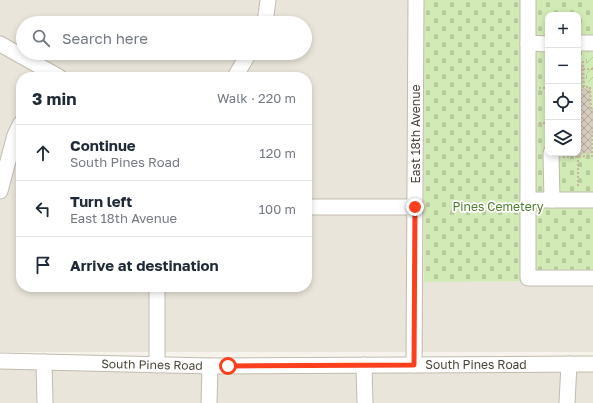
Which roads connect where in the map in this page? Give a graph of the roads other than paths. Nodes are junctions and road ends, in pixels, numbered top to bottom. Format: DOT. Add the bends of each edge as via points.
graph roads {
  1 [pos="416,0"];
  2 [pos="528,0"];
  3 [pos="266,2"];
  4 [pos="265,16"];
  5 [pos="528,43"];
  6 [pos="581,43"];
  7 [pos="593,43"];
  8 [pos="0,44"];
  9 [pos="545,44"];
  10 [pos="16,54"];
  11 [pos="26,60"];
  12 [pos="245,60"];
  13 [pos="45,72"];
  14 [pos="238,72"];
  15 [pos="16,133"];
  16 [pos="555,156"];
  17 [pos="0,191"];
  18 [pos="528,200"];
  19 [pos="552,200"];
  20 [pos="586,200"];
  21 [pos="312,206"];
  22 [pos="415,207"];
  23 [pos="593,278"];
  24 [pos="157,292"];
  25 [pos="0,361"];
  26 [pos="44,362"];
  27 [pos="569,364"];
  28 [pos="593,364"];
  29 [pos="157,365"];
  30 [pos="364,365"];
  31 [pos="414,365"];
  32 [pos="210,366"];
  33 [pos="45,403"];
  34 [pos="209,403"];
  35 [pos="364,403"];
  36 [pos="567,403"];
  1 -- 22 [label="street, East 18th Avenue"];
  2 -- 5 [label="street"];
  3 -- 4 [label="street"];
  5 -- 9 [label="street"];
  5 -- 18 [label="street"];
  6 -- 7 [label="street"];
  8 -- 10 [label="street"];
  11 -- 13 [label="street"];
  12 -- 14 [label="street"];
  15 -- 17 [label="street"];
  16 -- 19 [label="street"];
  18 -- 19 [label="street"];
  18 -- 23 [label="street" via="528,278"];
  19 -- 20 [label="street"];
  21 -- 22 [label="street"];
  22 -- 31 [label="street, East 18th Avenue"];
  24 -- 29 [label="street"];
  25 -- 26 [label="street, South Pines Road"];
  26 -- 29 [label="street, South Pines Road"];
  26 -- 33 [label="street"];
  27 -- 28 [label="street, South Pines Road"];
  27 -- 31 [label="street, South Pines Road"];
  27 -- 36 [label="street"];
  29 -- 32 [label="street, South Pines Road"];
  30 -- 31 [label="street, South Pines Road"];
  30 -- 32 [label="street, South Pines Road"];
  30 -- 35 [label="street"];
  32 -- 34 [label="street"];
}
